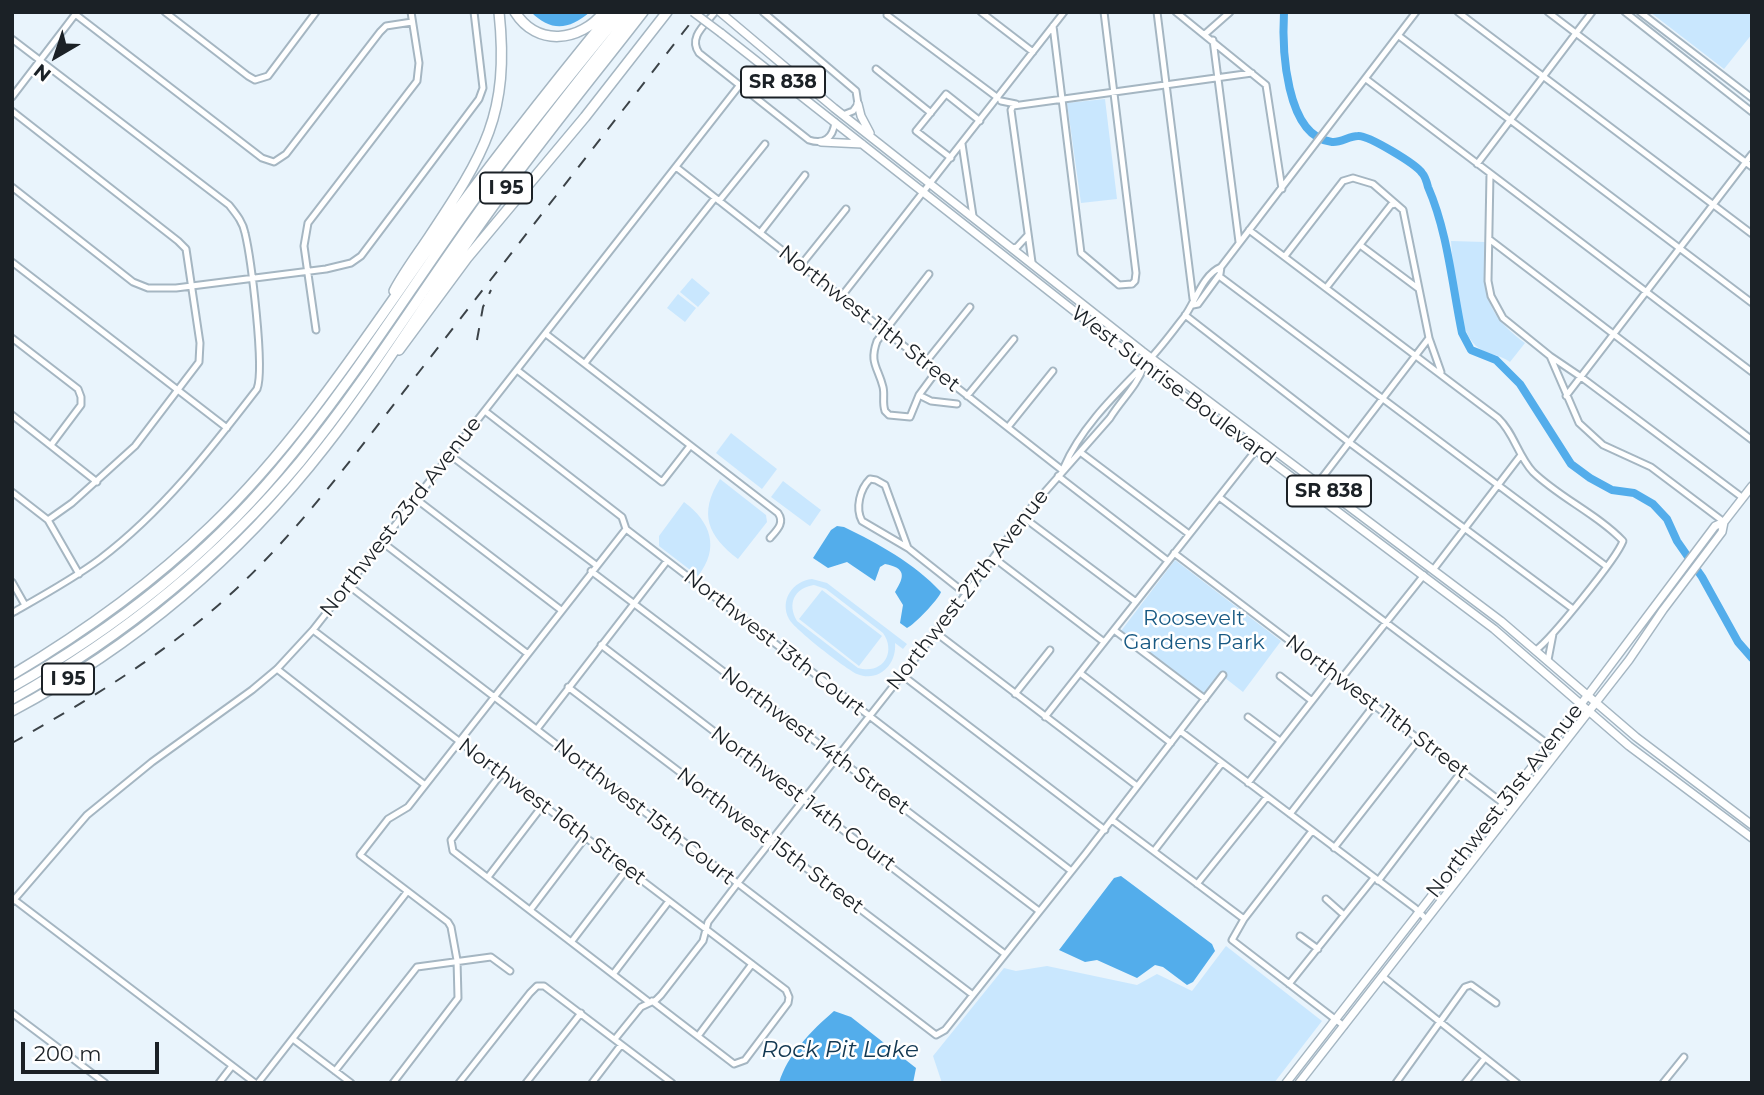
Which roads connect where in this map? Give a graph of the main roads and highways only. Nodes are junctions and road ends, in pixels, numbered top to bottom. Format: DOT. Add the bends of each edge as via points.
graph roads {
  1 [pos="499,12"];
  2 [pos="514,12"];
  3 [pos="604,12"];
  4 [pos="612,12"];
  5 [pos="622,12"];
  6 [pos="633,12"];
  7 [pos="643,12"];
  8 [pos="667,12"];
  9 [pos="693,12"];
  10 [pos="718,12"];
  11 [pos="859,104"];
  12 [pos="874,140"];
  13 [pos="821,142"];
  14 [pos="863,144"];
  15 [pos="376,323"];
  16 [pos="379,372"];
  17 [pos="1256,450"];
  18 [pos="278,471"];
  19 [pos="1306,474"];
  20 [pos="1752,486"];
  21 [pos="1724,522"];
  22 [pos="213,525"];
  23 [pos="221,547"];
  24 [pos="1415,569"];
  25 [pos="1433,570"];
  26 [pos="1424,575"];
  27 [pos="1444,578"];
  28 [pos="1664,593"];
  29 [pos="171,606"];
  30 [pos="1663,610"];
  31 [pos="12,675"];
  32 [pos="12,687"];
  33 [pos="1588,695"];
  34 [pos="12,699"];
  35 [pos="1597,702"];
  36 [pos="1580,705"];
  37 [pos="12,711"];
  38 [pos="1589,712"];
  39 [pos="1752,825"];
  40 [pos="1752,838"];
  41 [pos="1384,957"];
  42 [pos="1382,976"];
  43 [pos="1286,1083"];
  44 [pos="1299,1083"];
  1 -- 15 [label="highway" via="502,82 489,136"];
  2 -- 3 [label="highway" via="531,30 558,37 584,30"];
  4 -- 15 [label="highway, I 95" via="495,159"];
  5 -- 18 [label="highway" via="506,157 331,404"];
  6 -- 23 [label="highway" via="497,186 311,447"];
  7 -- 16 [label="highway, I 95" via="508,185"];
  8 -- 16 [label="highway"];
  9 -- 14 [label="main road, West Sunrise Boulevard / SR 838, bridge"];
  10 -- 12 [label="main road, West Sunrise Boulevard / SR 838"];
  11 -- 12 [label="main road"];
  12 -- 19 [label="main road, West Sunrise Boulevard / SR 838" via="1150,358"];
  13 -- 14 [label="main road"];
  14 -- 17 [label="main road, West Sunrise Boulevard / SR 838"];
  15 -- 22 [label="highway, I 95" via="291,438"];
  16 -- 29 [label="highway, I 95" via="282,500"];
  17 -- 19 [label="main road" via="1268,451 1295,472"];
  17 -- 24 [label="main road, West Sunrise Boulevard / SR 838"];
  18 -- 22 [label="highway"];
  18 -- 32 [label="highway" via="158,589 90,639"];
  19 -- 25 [label="main road, West Sunrise Boulevard / SR 838"];
  20 -- 21 [label="main road, Northwest 31st Avenue"];
  21 -- 28 [label="main road, Northwest 31st Avenue" via="1715,526"];
  21 -- 30 [label="main road, Northwest 31st Avenue" via="1723,532"];
  22 -- 31 [label="highway, I 95" via="125,601"];
  23 -- 29 [label="highway"];
  23 -- 34 [label="highway" via="124,628"];
  24 -- 25 [label="main road"];
  24 -- 26 [label="main road, West Sunrise Boulevard / SR 838"];
  25 -- 27 [label="main road, West Sunrise Boulevard / SR 838"];
  26 -- 27 [label="main road"];
  26 -- 36 [label="main road, West Sunrise Boulevard / SR 838"];
  27 -- 33 [label="main road, West Sunrise Boulevard / SR 838"];
  28 -- 30 [label="main road"];
  28 -- 33 [label="main road, Northwest 31st Avenue"];
  29 -- 37 [label="highway, I 95" via="96,661"];
  30 -- 35 [label="main road, Northwest 31st Avenue"];
  33 -- 35 [label="main road, West Sunrise Boulevard / SR 838"];
  33 -- 36 [label="main road, Northwest 31st Avenue"];
  35 -- 38 [label="main road, Northwest 31st Avenue"];
  35 -- 39 [label="main road, West Sunrise Boulevard / SR 838"];
  36 -- 38 [label="main road, West Sunrise Boulevard / SR 838"];
  36 -- 41 [label="main road, Northwest 31st Avenue"];
  38 -- 40 [label="main road, West Sunrise Boulevard / SR 838"];
  38 -- 42 [label="main road, Northwest 31st Avenue"];
  41 -- 42 [label="main road"];
  41 -- 43 [label="main road, Northwest 31st Avenue"];
  42 -- 44 [label="main road, Northwest 31st Avenue"];
}
